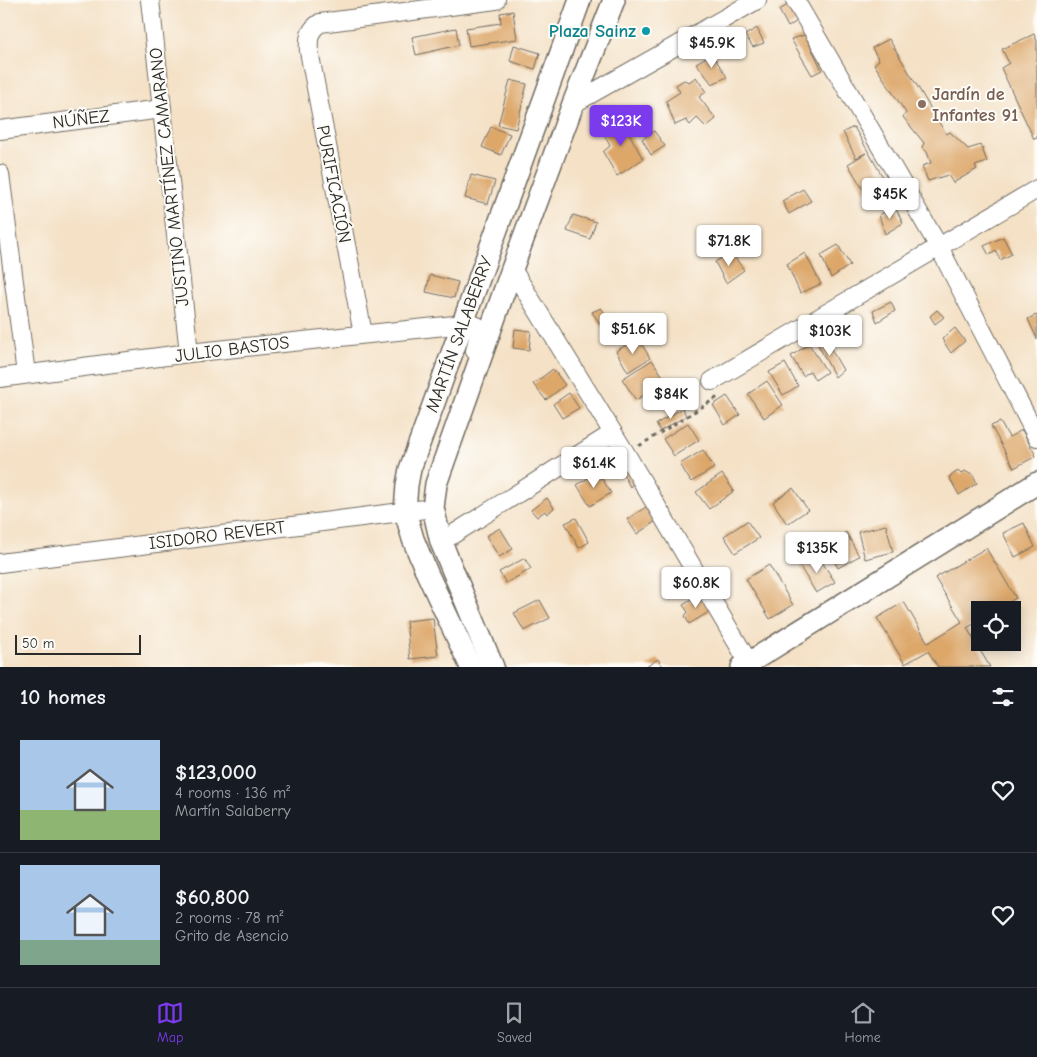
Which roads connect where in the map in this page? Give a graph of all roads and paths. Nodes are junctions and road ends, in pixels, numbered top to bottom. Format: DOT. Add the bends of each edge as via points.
graph roads {
  1 [pos="150,0"];
  2 [pos="496,0"];
  3 [pos="580,0"];
  4 [pos="614,0"];
  5 [pos="758,0"];
  6 [pos="795,0"];
  7 [pos="389,6"];
  8 [pos="573,104"];
  9 [pos="162,109"];
  10 [pos="0,130"];
  11 [pos="0,174"];
  12 [pos="1037,189"];
  13 [pos="939,247"];
  14 [pos="512,269"];
  15 [pos="464,324"];
  16 [pos="363,334"];
  17 [pos="189,353"];
  18 [pos="26,374"];
  19 [pos="0,378"];
  20 [pos="712,381"];
  21 [pos="464,407"];
  22 [pos="612,433"];
  23 [pos="1037,437"];
  24 [pos="626,454"];
  25 [pos="1037,483"];
  26 [pos="433,508"];
  27 [pos="405,511"];
  28 [pos="441,542"];
  29 [pos="0,563"];
  30 [pos="746,665"];
  31 [pos="471,667"];
  32 [pos="493,667"];
  1 -- 9 [label="street, JUSTINO MARTÍNEZ CAMARANO"];
  2 -- 7 [label="street"];
  3 -- 15 [label="street, MARTÍN SALABERRY"];
  4 -- 8 [label="street, MARTÍN SALABERRY"];
  5 -- 8 [label="street"];
  6 -- 13 [label="street"];
  7 -- 16 [label="street, PURIFICACIÓN" via="320,23 310,34 309,51"];
  8 -- 14 [label="street, MARTÍN SALABERRY"];
  9 -- 10 [label="street, NÚÑEZ"];
  9 -- 17 [label="street, JUSTINO MARTÍNEZ CAMARANO"];
  11 -- 18 [label="street"];
  12 -- 13 [label="street"];
  13 -- 20 [label="street"];
  13 -- 23 [label="street"];
  14 -- 21 [label="street, MARTÍN SALABERRY"];
  14 -- 22 [label="street"];
  15 -- 16 [label="street, JULIO BASTOS"];
  15 -- 21 [label="street" via="477,326 480,336 465,382"];
  15 -- 27 [label="street, MARTÍN SALABERRY" via="410,469"];
  16 -- 17 [label="street, JULIO BASTOS"];
  17 -- 18 [label="street, JULIO BASTOS"];
  18 -- 19 [label="street, JULIO BASTOS"];
  20 -- 24 [label="path" via="718,398"];
  21 -- 26 [label="street, MARTÍN SALABERRY" via="440,473"];
  22 -- 24 [label="street"];
  22 -- 28 [label="street"];
  24 -- 30 [label="street"];
  25 -- 30 [label="street"];
  26 -- 27 [label="street, ISIDORO REVERT"];
  26 -- 28 [label="street, MARTÍN SALABERRY"];
  27 -- 29 [label="street, ISIDORO REVERT"];
  27 -- 31 [label="street, MARTÍN SALABERRY" via="427,573"];
  28 -- 32 [label="street, MARTÍN SALABERRY"];
}
